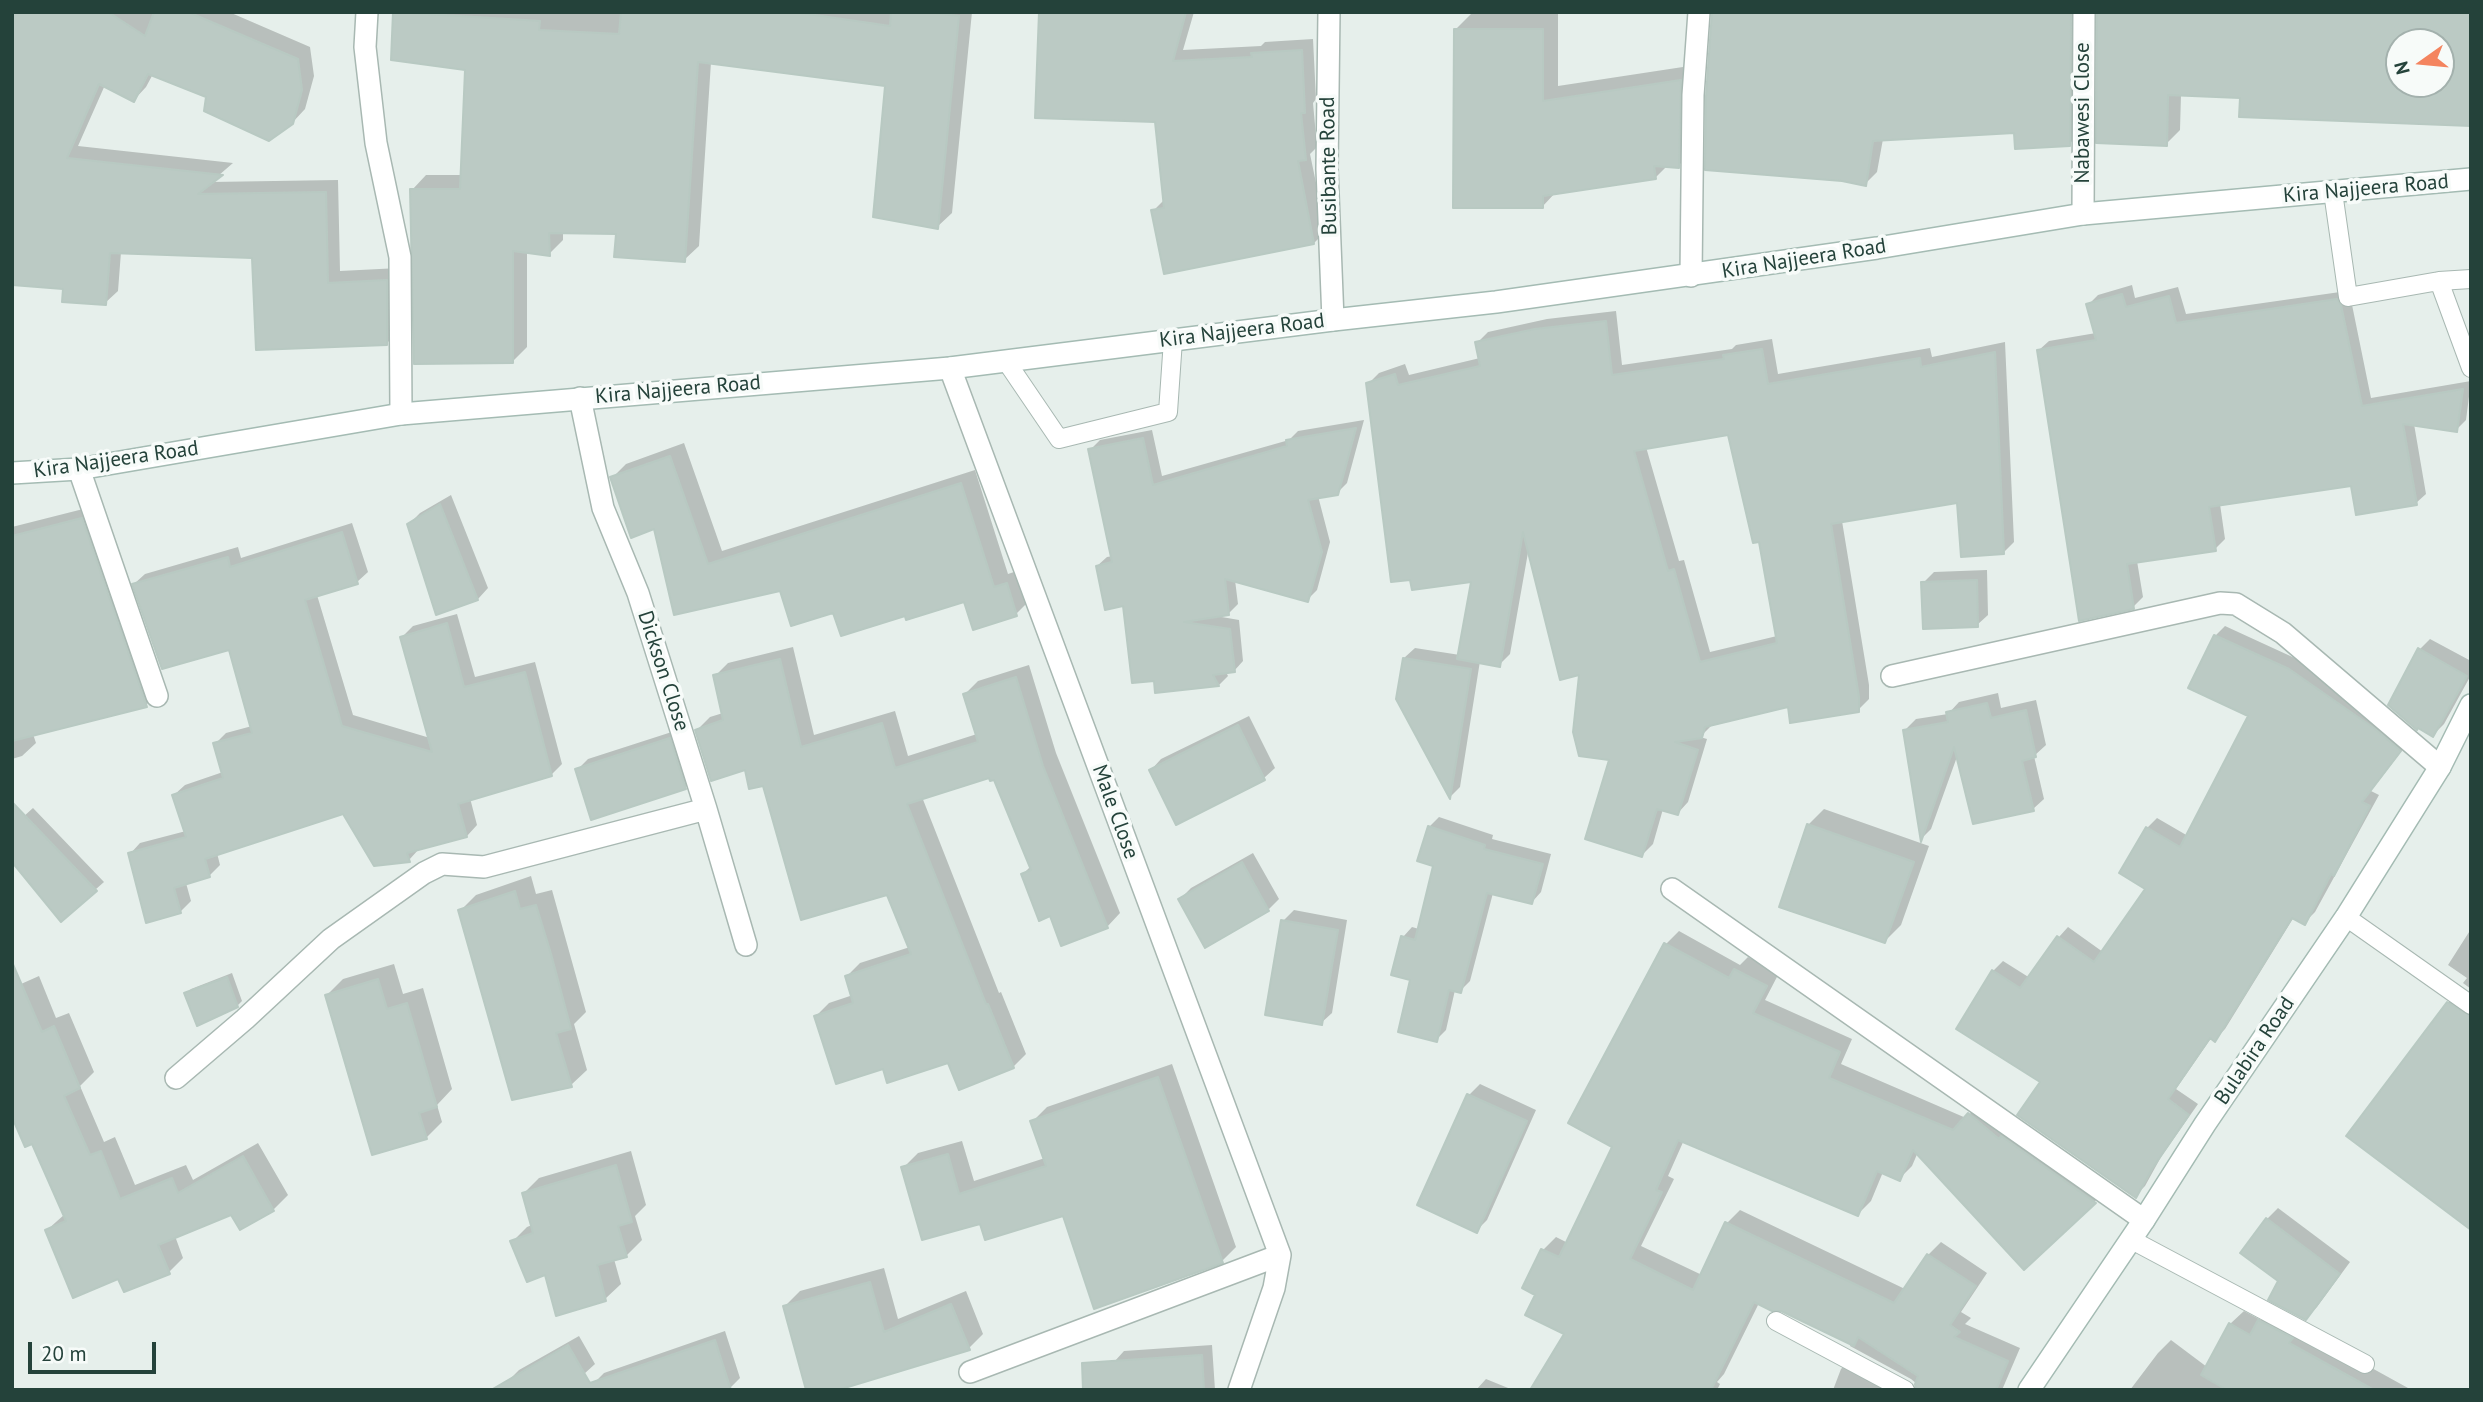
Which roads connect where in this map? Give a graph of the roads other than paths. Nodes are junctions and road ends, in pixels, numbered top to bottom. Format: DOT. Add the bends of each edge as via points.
graph roads {
  1 [pos="368,12"];
  2 [pos="1329,12"];
  3 [pos="1699,12"];
  4 [pos="2084,12"];
  5 [pos="2471,179"];
  6 [pos="2333,192"];
  7 [pos="2083,214"];
  8 [pos="1691,276"];
  9 [pos="2471,279"];
  10 [pos="2439,281"];
  11 [pos="1333,320"];
  12 [pos="1173,340"];
  13 [pos="1006,361"];
  14 [pos="950,368"];
  15 [pos="2471,368"];
  16 [pos="580,398"];
  17 [pos="401,414"];
  18 [pos="79,469"];
  19 [pos="12,473"];
  20 [pos="1892,676"];
  21 [pos="157,696"];
  22 [pos="2471,705"];
  23 [pos="2440,767"];
  24 [pos="706,809"];
  25 [pos="1672,889"];
  26 [pos="2346,917"];
  27 [pos="746,945"];
  28 [pos="2471,1005"];
  29 [pos="176,1078"];
  30 [pos="2144,1220"];
  31 [pos="2130,1239"];
  32 [pos="1280,1255"];
  33 [pos="1776,1321"];
  34 [pos="2365,1364"];
  35 [pos="970,1371"];
  36 [pos="1238,1390"];
  37 [pos="1905,1390"];
  38 [pos="2029,1390"];
  1 -- 17 [label="street" via="365,47 376,143 400,257"];
  2 -- 11 [label="street, Busibante Road" via="1327,169"];
  3 -- 8 [label="street"];
  4 -- 7 [label="street, Nabawesi Close"];
  5 -- 6 [label="street, Kira Najjeera Road"];
  6 -- 7 [label="street, Kira Najjeera Road"];
  6 -- 10 [label="lane" via="2348,298"];
  7 -- 8 [label="street, Kira Najjeera Road"];
  8 -- 11 [label="street, Kira Najjeera Road"];
  9 -- 10 [label="lane"];
  10 -- 15 [label="lane"];
  11 -- 12 [label="street, Kira Najjeera Road"];
  12 -- 13 [label="street, Kira Najjeera Road"];
  12 -- 13 [label="lane" via="1168,412 1059,439"];
  13 -- 14 [label="street, Kira Najjeera Road"];
  14 -- 16 [label="street, Kira Najjeera Road"];
  14 -- 32 [label="street, Male Close"];
  16 -- 17 [label="street, Kira Najjeera Road"];
  16 -- 24 [label="street, Dickson Close" via="603,508 638,593"];
  17 -- 18 [label="street, Kira Najjeera Road"];
  18 -- 19 [label="street, Kira Najjeera Road"];
  18 -- 21 [label="street"];
  20 -- 23 [label="street" via="2220,603 2236,604 2283,633"];
  22 -- 23 [label="street, Bulabira Road"];
  23 -- 26 [label="street, Bulabira Road"];
  24 -- 27 [label="street, Dickson Close"];
  24 -- 29 [label="street" via="484,867 442,864 331,939"];
  25 -- 30 [label="street"];
  26 -- 28 [label="lane"];
  26 -- 30 [label="street, Bulabira Road"];
  30 -- 31 [label="street, Bulabira Road"];
  31 -- 34 [label="lane"];
  31 -- 38 [label="street, Bulabira Road"];
  32 -- 35 [label="street"];
  32 -- 36 [label="street" via="1274,1288"];
  33 -- 37 [label="lane"];
}
